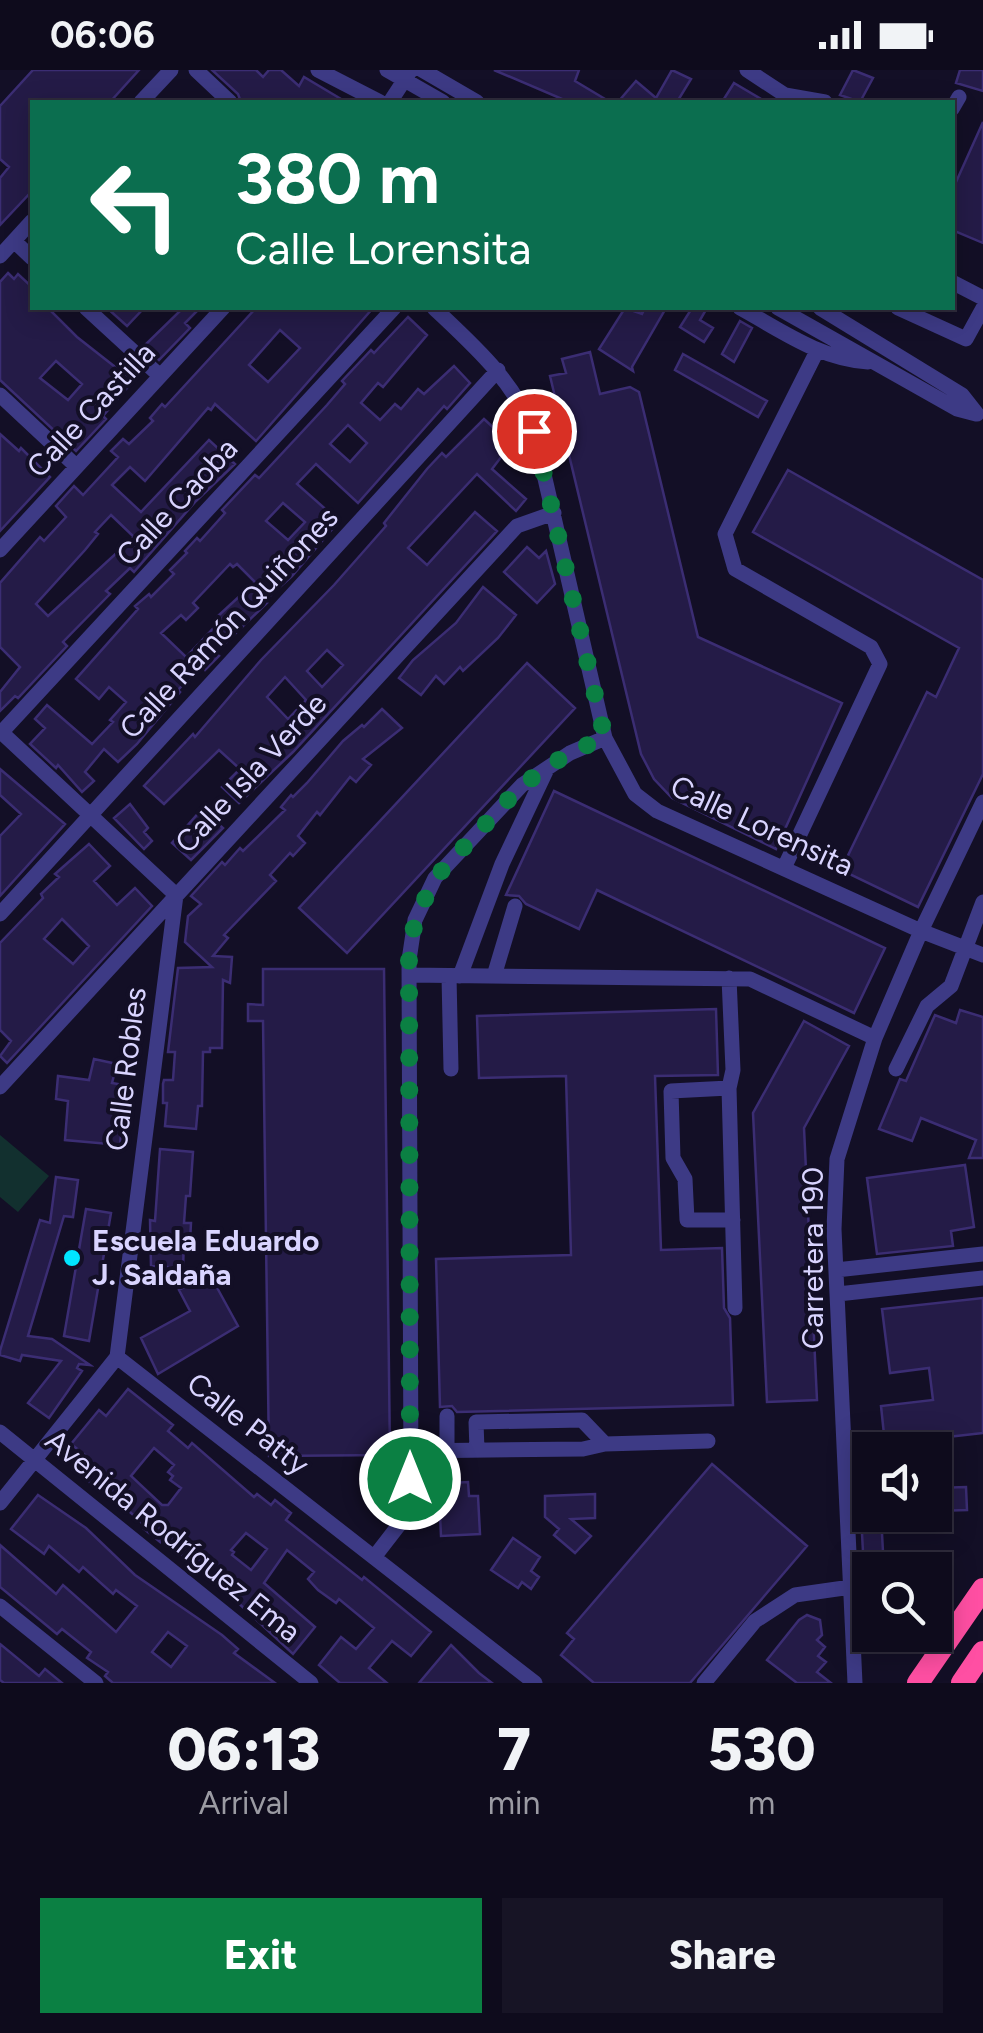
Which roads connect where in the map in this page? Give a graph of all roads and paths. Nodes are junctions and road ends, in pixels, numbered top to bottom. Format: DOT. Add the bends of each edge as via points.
graph roads {
  1 [pos="171,70"];
  2 [pos="196,70"];
  3 [pos="318,70"];
  4 [pos="387,70"];
  5 [pos="422,70"];
  6 [pos="746,70"];
  7 [pos="408,75"];
  8 [pos="782,99"];
  9 [pos="144,100"];
  10 [pos="228,100"];
  11 [pos="376,100"];
  12 [pos="391,100"];
  13 [pos="441,100"];
  14 [pos="473,100"];
  15 [pos="30,222"];
  16 [pos="14,240"];
  17 [pos="0,256"];
  18 [pos="30,256"];
  19 [pos="955,284"];
  20 [pos="955,293"];
  21 [pos="981,300"];
  22 [pos="88,310"];
  23 [pos="221,310"];
  24 [pos="392,310"];
  25 [pos="436,310"];
  26 [pos="744,310"];
  27 [pos="781,310"];
  28 [pos="823,310"];
  29 [pos="853,310"];
  30 [pos="902,310"];
  31 [pos="846,323"];
  32 [pos="836,342"];
  33 [pos="818,352"];
  34 [pos="873,363"];
  35 [pos="498,370"];
  36 [pos="160,376"];
  37 [pos="0,395"];
  38 [pos="979,416"];
  39 [pos="76,466"];
  40 [pos="554,514"];
  41 [pos="0,550"];
  42 [pos="1,733"];
  43 [pos="605,738"];
  44 [pos="547,769"];
  45 [pos="983,802"];
  46 [pos="90,815"];
  47 [pos="784,868"];
  48 [pos="176,896"];
  49 [pos="983,902"];
  50 [pos="515,906"];
  51 [pos="0,914"];
  52 [pos="921,930"];
  53 [pos="965,949"];
  54 [pos="983,955"];
  55 [pos="409,975"];
  56 [pos="455,976"];
  57 [pos="494,976"];
  58 [pos="729,978"];
  59 [pos="875,1038"];
  60 [pos="896,1069"];
  61 [pos="451,1070"];
  62 [pos="0,1086"];
  63 [pos="729,1088"];
  64 [pos="733,1220"];
  65 [pos="983,1254"];
  66 [pos="836,1270"];
  67 [pos="980,1278"];
  68 [pos="838,1294"];
  69 [pos="735,1308"];
  70 [pos="117,1357"];
  71 [pos="447,1416"];
  72 [pos="0,1432"];
  73 [pos="708,1441"];
  74 [pos="605,1444"];
  75 [pos="477,1450"];
  76 [pos="447,1451"];
  77 [pos="410,1452"];
  78 [pos="34,1460"];
  79 [pos="0,1503"];
  80 [pos="374,1556"];
  81 [pos="851,1587"];
  82 [pos="983,1589"];
  83 [pos="0,1606"];
  84 [pos="983,1652"];
  85 [pos="96,1683"];
  86 [pos="311,1683"];
  87 [pos="534,1683"];
  88 [pos="704,1683"];
  89 [pos="855,1683"];
  90 [pos="918,1683"];
  91 [pos="962,1683"];
  1 -- 9 [label="street"];
  2 -- 10 [label="street"];
  3 -- 11 [label="street"];
  4 -- 7 [label="street"];
  5 -- 14 [label="street"];
  6 -- 8 [label="street"];
  7 -- 12 [label="street"];
  7 -- 13 [label="street"];
  15 -- 16 [label="street"];
  16 -- 17 [label="street"];
  16 -- 18 [label="street"];
  19 -- 21 [label="street"];
  20 -- 21 [label="street"];
  21 -- 30 [label="street" via="966,339"];
  22 -- 36 [label="street"];
  23 -- 36 [label="street, Calle Castilla"];
  24 -- 42 [label="street, Calle Caoba"];
  25 -- 35 [label="street, Calle Lorensita"];
  26 -- 33 [label="street"];
  27 -- 32 [label="street"];
  28 -- 31 [label="street"];
  29 -- 31 [label="street"];
  31 -- 32 [label="street"];
  31 -- 38 [label="street" via="962,395"];
  32 -- 34 [label="street"];
  33 -- 34 [label="street"];
  33 -- 47 [label="street" via="725,534 735,570 871,647 880,664"];
  34 -- 38 [label="street"];
  35 -- 40 [label="street, Calle Lorensita" via="534,431"];
  35 -- 46 [label="street, Calle Ramón Quiñones"];
  36 -- 39 [label="street, Calle Castilla"];
  37 -- 39 [label="street"];
  39 -- 41 [label="street, Calle Castilla"];
  40 -- 43 [label="street, Calle Lorensita"];
  40 -- 48 [label="street, Calle Isla Verde" via="517,526"];
  42 -- 46 [label="street"];
  43 -- 44 [label="street"];
  43 -- 47 [label="street, Calle Lorensita" via="636,794 657,811"];
  44 -- 55 [label="street" via="522,785 435,878 415,920"];
  44 -- 56 [label="street"];
  45 -- 52 [label="street, Carretera 190"];
  46 -- 48 [label="street"];
  46 -- 51 [label="street, Calle Ramón Quiñones"];
  47 -- 52 [label="street, Calle Lorensita"];
  48 -- 62 [label="street, Calle Isla Verde"];
  48 -- 70 [label="street, Calle Robles"];
  49 -- 53 [label="street"];
  50 -- 57 [label="street"];
  52 -- 53 [label="street, Calle Lorensita"];
  52 -- 59 [label="street, Carretera 190"];
  53 -- 54 [label="street, Calle Lorensita"];
  53 -- 60 [label="street" via="951,986 926,1006"];
  55 -- 56 [label="street"];
  55 -- 77 [label="street"];
  56 -- 57 [label="street"];
  56 -- 61 [label="street"];
  57 -- 58 [label="street"];
  58 -- 59 [label="street" via="750,979"];
  58 -- 63 [label="street"];
  59 -- 66 [label="street, Carretera 190" via="837,1159"];
  63 -- 64 [label="street"];
  63 -- 64 [label="street" via="671,1090 673,1158 685,1179 687,1220"];
  64 -- 69 [label="street"];
  65 -- 66 [label="street"];
  65 -- 67 [label="street"];
  66 -- 68 [label="street, Carretera 190"];
  67 -- 68 [label="street"];
  68 -- 81 [label="street, Carretera 190"];
  70 -- 78 [label="street"];
  70 -- 80 [label="street, Calle Patty"];
  71 -- 76 [label="street"];
  72 -- 78 [label="street, Avenida Rodríguez Ema"];
  73 -- 74 [label="street"];
  74 -- 75 [label="street"];
  74 -- 75 [label="street" via="582,1420 476,1422"];
  75 -- 76 [label="street"];
  76 -- 77 [label="street"];
  77 -- 80 [label="street" via="399,1525"];
  78 -- 79 [label="street"];
  78 -- 86 [label="street, Avenida Rodríguez Ema"];
  80 -- 87 [label="street, Calle Patty"];
  81 -- 88 [label="street" via="795,1595 755,1621"];
  81 -- 89 [label="street, Carretera 190"];
  82 -- 90 [label="highway"];
  83 -- 85 [label="street"];
  84 -- 91 [label="highway"];
}
